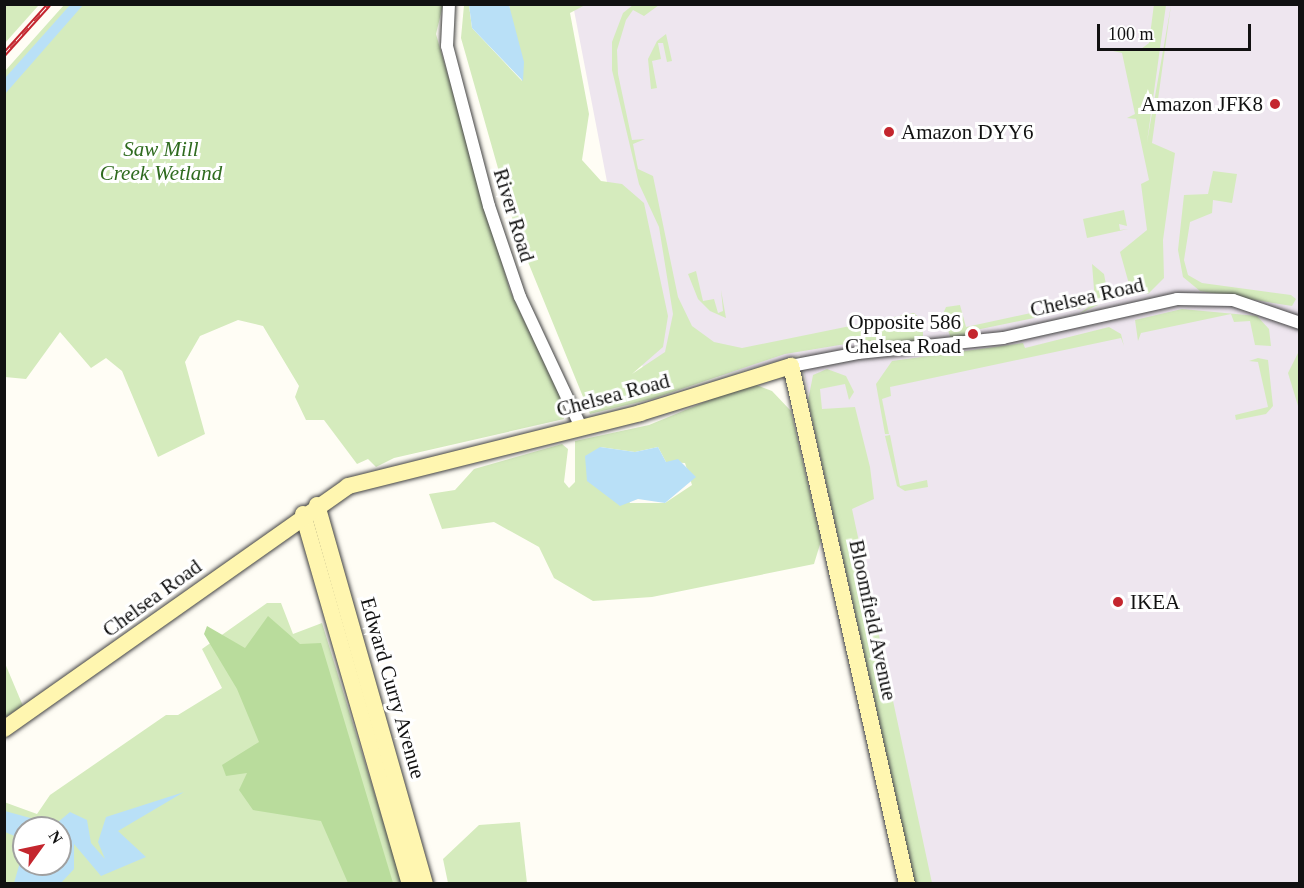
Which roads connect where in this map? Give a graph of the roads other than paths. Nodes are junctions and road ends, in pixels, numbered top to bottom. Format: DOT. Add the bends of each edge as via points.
graph roads {
  1 [pos="450,4"];
  2 [pos="1299,323"];
  3 [pos="791,366"];
  4 [pos="581,428"];
  5 [pos="310,509"];
  6 [pos="362,689"];
  7 [pos="4,729"];
  8 [pos="410,884"];
  9 [pos="425,884"];
  10 [pos="907,884"];
  1 -- 4 [label="street, River Road" via="447,46 489,206 520,297"];
  2 -- 3 [label="street, Chelsea Road" via="1233,300 1177,299 1003,338 858,352"];
  3 -- 4 [label="street, Chelsea Road"];
  3 -- 10 [label="street, Bloomfield Avenue"];
  4 -- 5 [label="street, Chelsea Road" via="376,477"];
  5 -- 6 [label="street, Edward Curry Avenue"];
  5 -- 7 [label="street, Chelsea Road"];
  6 -- 8 [label="street, Edward Curry Avenue"];
  6 -- 9 [label="street, Edward Curry Avenue"];
}
